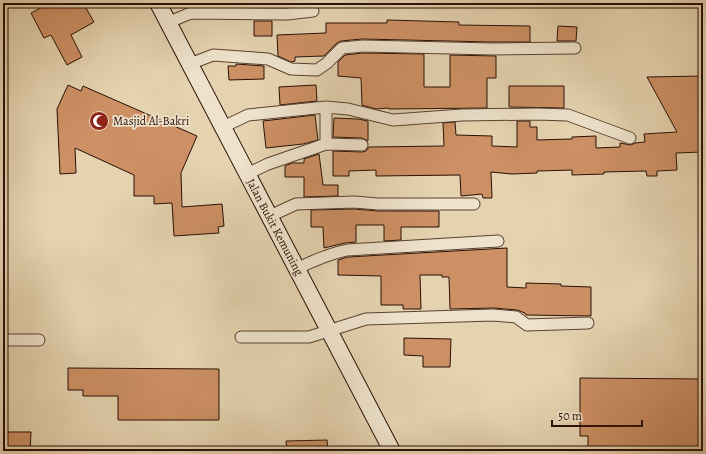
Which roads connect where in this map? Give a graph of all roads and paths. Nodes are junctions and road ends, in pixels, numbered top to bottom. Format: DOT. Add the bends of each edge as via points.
graph roads {
  1 [pos="158,3"];
  2 [pos="313,11"];
  3 [pos="169,22"];
  4 [pos="575,48"];
  5 [pos="190,64"];
  6 [pos="326,107"];
  7 [pos="223,127"];
  8 [pos="630,138"];
  9 [pos="326,144"];
  10 [pos="362,146"];
  11 [pos="248,174"];
  12 [pos="474,204"];
  13 [pos="270,216"];
  14 [pos="498,241"];
  15 [pos="298,269"];
  16 [pos="588,323"];
  17 [pos="330,332"];
  18 [pos="241,337"];
  19 [pos="3,340"];
  20 [pos="39,340"];
  21 [pos="392,451"];
  1 -- 3 [label="main road, Jalan Bukit Kemuning"];
  2 -- 3 [label="street" via="287,14 190,13"];
  3 -- 5 [label="main road, Jalan Bukit Kemuning"];
  4 -- 5 [label="street" via="363,46 342,48 317,70 292,69 268,59 213,55"];
  5 -- 7 [label="main road, Jalan Bukit Kemuning"];
  6 -- 7 [label="street" via="248,115"];
  6 -- 8 [label="street" via="348,109 393,120 462,115 568,115"];
  6 -- 9 [label="street"];
  7 -- 11 [label="main road, Jalan Bukit Kemuning"];
  9 -- 10 [label="street"];
  9 -- 11 [label="street" via="268,164"];
  11 -- 13 [label="main road, Jalan Bukit Kemuning"];
  12 -- 13 [label="street" via="296,204"];
  13 -- 15 [label="main road, Jalan Bukit Kemuning"];
  14 -- 15 [label="street" via="347,250 332,253"];
  15 -- 17 [label="main road, Jalan Bukit Kemuning"];
  16 -- 17 [label="street" via="527,325 516,317 493,315 366,320"];
  17 -- 18 [label="street" via="309,337"];
  17 -- 21 [label="main road, Jalan Bukit Kemuning"];
  19 -- 20 [label="street"];
}
